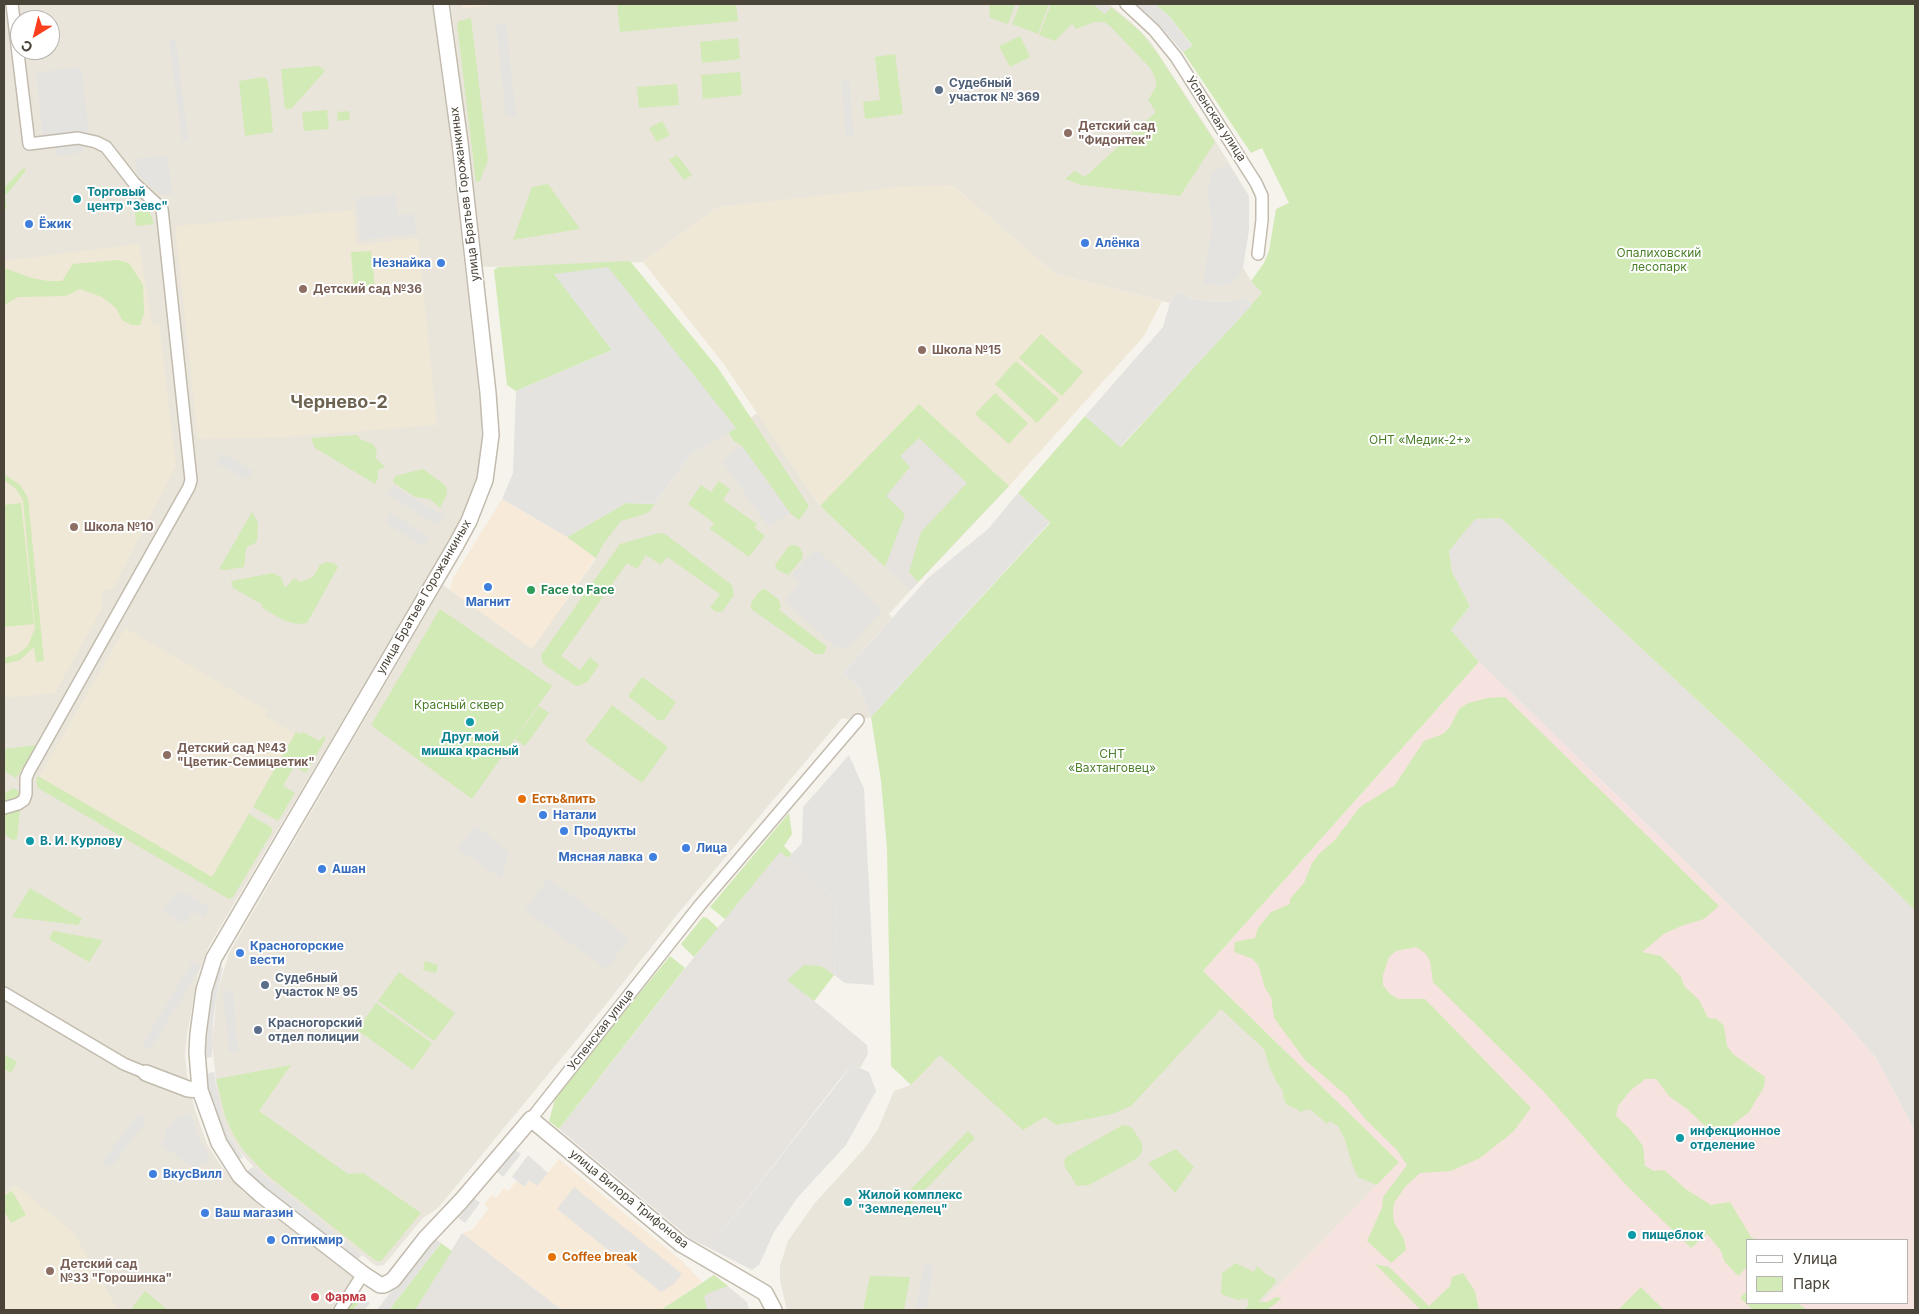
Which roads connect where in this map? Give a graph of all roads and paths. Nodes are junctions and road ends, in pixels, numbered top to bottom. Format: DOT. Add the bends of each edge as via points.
graph roads {
  1 [pos="12,4"];
  2 [pos="441,4"];
  3 [pos="1126,4"];
  4 [pos="1258,254"];
  5 [pos="858,720"];
  6 [pos="4,808"];
  7 [pos="4,993"];
  8 [pos="146,1073"];
  9 [pos="200,1090"];
  10 [pos="531,1118"];
  11 [pos="363,1274"];
  12 [pos="340,1310"];
  13 [pos="774,1310"];
  1 -- 6 [label="street" via="29,144 78,138 96,142 106,147 134,183 162,209 191,480 29,771 24,800"];
  2 -- 9 [label="street, улица Братьев Горожанкиных" via="466,190 488,393 491,434 485,480 456,545 210,966 198,1034"];
  3 -- 4 [label="street, Успенская улица" via="1154,30 1176,57 1256,182 1262,196"];
  5 -- 10 [label="street, Успенская улица" via="700,905"];
  7 -- 8 [label="street" via="124,1064"];
  8 -- 9 [label="street" via="188,1090"];
  9 -- 11 [label="street, улица Братьев Горожанкиных" via="219,1143 240,1176"];
  10 -- 11 [label="street, Успенская улица" via="393,1280 384,1285"];
  10 -- 13 [label="street, улица Вилора Трифонова" via="682,1244 765,1293"];
  11 -- 12 [label="street"];
}
